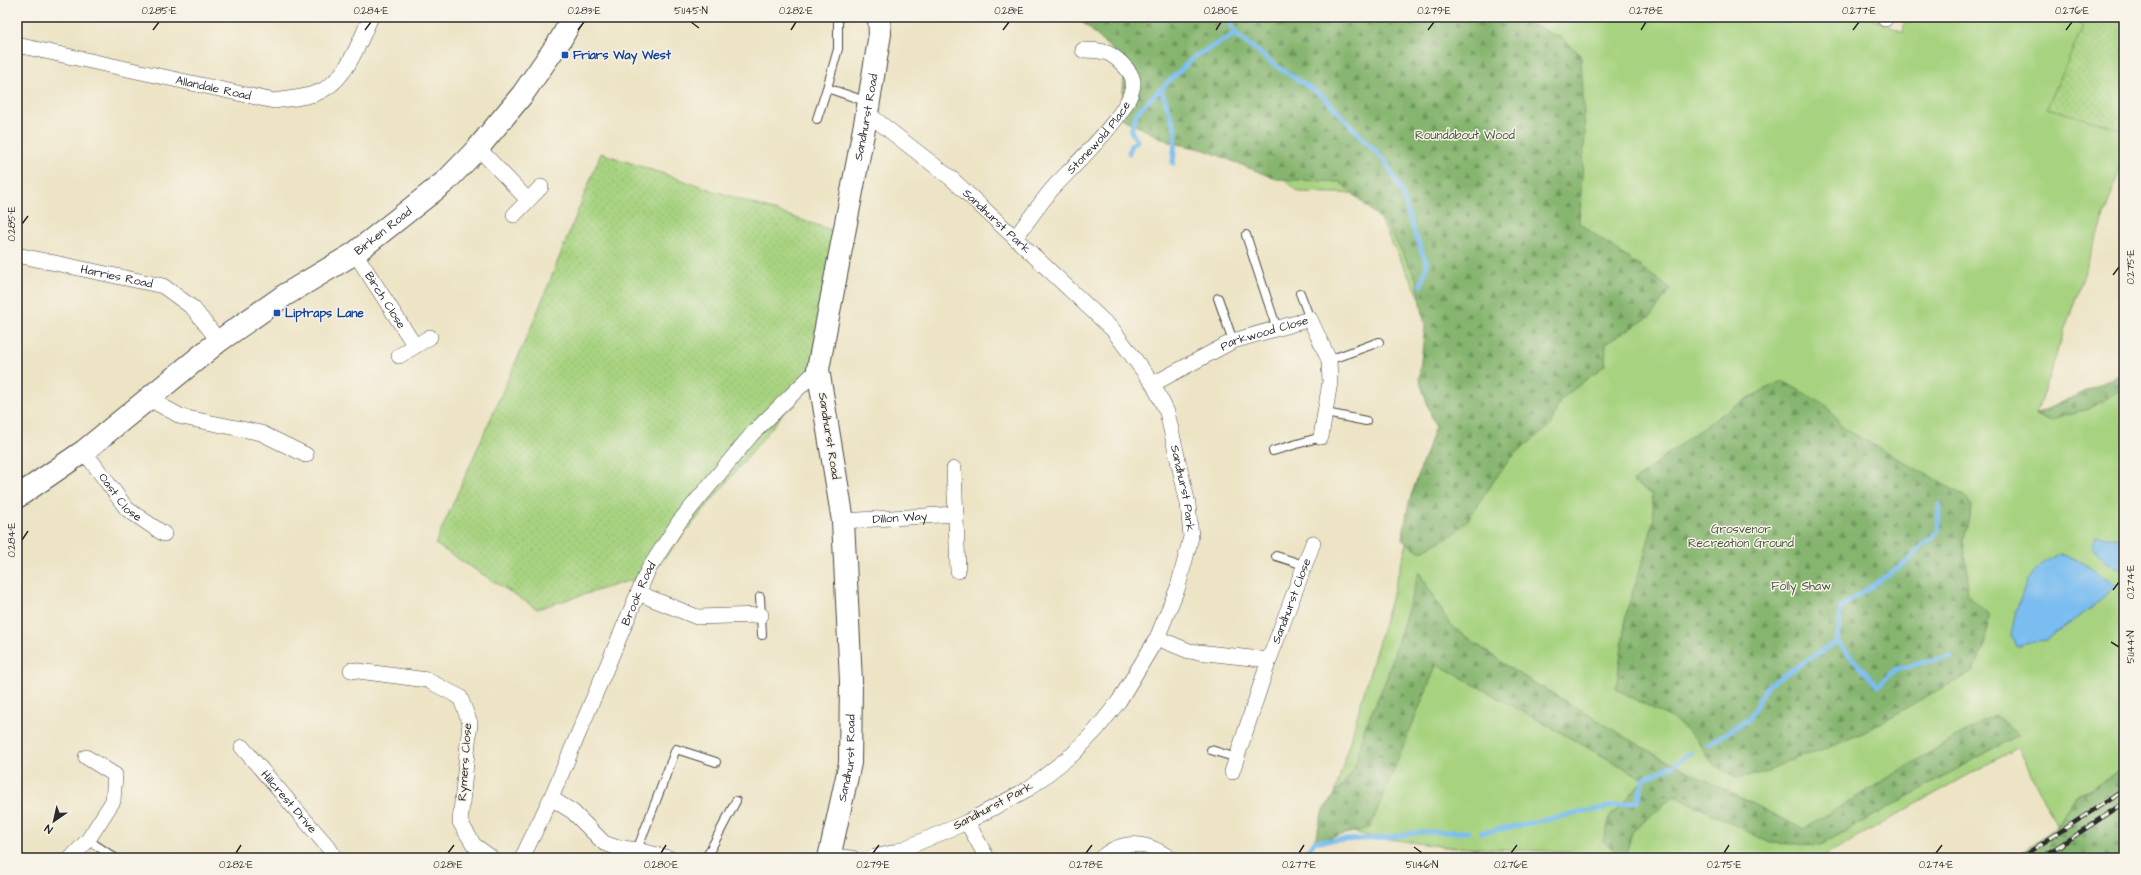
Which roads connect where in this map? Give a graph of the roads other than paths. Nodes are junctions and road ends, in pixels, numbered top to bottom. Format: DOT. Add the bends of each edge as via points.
graph roads {
  1 [pos="371,17"];
  2 [pos="573,17"];
  3 [pos="838,17"];
  4 [pos="879,17"];
  5 [pos="17,45"];
  6 [pos="1083,50"];
  7 [pos="826,88"];
  8 [pos="868,107"];
  9 [pos="817,119"];
  10 [pos="478,148"];
  11 [pos="541,187"];
  12 [pos="528,200"];
  13 [pos="514,215"];
  14 [pos="1246,235"];
  15 [pos="1015,238"];
  16 [pos="355,253"];
  17 [pos="17,255"];
  18 [pos="1300,293"];
  19 [pos="1218,298"];
  20 [pos="1310,319"];
  21 [pos="1277,329"];
  22 [pos="430,337"];
  23 [pos="219,341"];
  24 [pos="1234,341"];
  25 [pos="1379,342"];
  26 [pos="415,346"];
  27 [pos="399,356"];
  28 [pos="1329,360"];
  29 [pos="818,369"];
  30 [pos="1153,384"];
  31 [pos="149,399"];
  32 [pos="1326,412"];
  33 [pos="1366,422"];
  34 [pos="1321,437"];
  35 [pos="84,451"];
  36 [pos="1273,451"];
  37 [pos="306,455"];
  38 [pos="954,469"];
  39 [pos="17,497"];
  40 [pos="956,514"];
  41 [pos="843,521"];
  42 [pos="164,534"];
  43 [pos="1313,542"];
  44 [pos="1276,556"];
  45 [pos="1304,565"];
  46 [pos="958,571"];
  47 [pos="638,593"];
  48 [pos="760,596"];
  49 [pos="761,615"];
  50 [pos="762,635"];
  51 [pos="1157,638"];
  52 [pos="1269,660"];
  53 [pos="351,670"];
  54 [pos="242,747"];
  55 [pos="1211,750"];
  56 [pos="86,757"];
  57 [pos="716,762"];
  58 [pos="1235,765"];
  59 [pos="551,798"];
  60 [pos="736,801"];
  61 [pos="967,822"];
  62 [pos="88,840"];
  63 [pos="637,850"];
  64 [pos="829,857"];
  65 [pos="71,858"];
  66 [pos="115,858"];
  67 [pos="335,858"];
  68 [pos="492,858"];
  69 [pos="522,858"];
  70 [pos="669,858"];
  71 [pos="706,858"];
  72 [pos="852,858"];
  73 [pos="871,858"];
  74 [pos="987,858"];
  75 [pos="1101,858"];
  76 [pos="1170,858"];
  1 -- 5 [label="street, Allandale Road" via="345,71 328,86 315,94 274,101"];
  2 -- 10 [label="street, Birken Road" via="522,95"];
  3 -- 7 [label="lane" via="838,49"];
  4 -- 8 [label="street, Sandhurst Road" via="880,34"];
  6 -- 15 [label="street, Stonewold Place" via="1105,52 1119,62 1132,76 1131,93 1116,119 1051,190"];
  7 -- 8 [label="lane"];
  7 -- 9 [label="lane"];
  8 -- 15 [label="street, Sandhurst Park" via="952,178"];
  8 -- 29 [label="street, Sandhurst Road"];
  10 -- 12 [label="street"];
  10 -- 16 [label="street, Birken Road" via="446,181"];
  11 -- 12 [label="street"];
  12 -- 13 [label="street"];
  14 -- 21 [label="lane"];
  15 -- 30 [label="street, Sandhurst Park" via="1113,330"];
  16 -- 23 [label="street, Birken Road" via="285,295"];
  16 -- 26 [label="street, Birch Close"];
  17 -- 23 [label="street, Harries Road" via="163,286 193,308"];
  18 -- 20 [label="lane"];
  19 -- 24 [label="lane"];
  20 -- 21 [label="street, Parkwood Close"];
  20 -- 28 [label="street, Parkwood Close"];
  21 -- 24 [label="street, Parkwood Close"];
  22 -- 26 [label="street"];
  23 -- 31 [label="street, Birken Road"];
  24 -- 30 [label="street, Parkwood Close"];
  25 -- 28 [label="lane"];
  26 -- 27 [label="street"];
  28 -- 32 [label="street, Parkwood Close" via="1330,382"];
  29 -- 41 [label="street, Sandhurst Road"];
  29 -- 47 [label="street, Brook Road" via="752,434 679,522 648,570"];
  30 -- 51 [label="street, Sandhurst Park" via="1167,412 1188,504 1191,537 1178,587"];
  31 -- 35 [label="street"];
  31 -- 37 [label="street" via="182,417 261,434"];
  32 -- 33 [label="lane"];
  32 -- 34 [label="street, Parkwood Close"];
  34 -- 36 [label="lane"];
  35 -- 39 [label="street"];
  35 -- 42 [label="street, Oast Close" via="127,509"];
  38 -- 40 [label="street"];
  40 -- 41 [label="street, Dillon Way"];
  40 -- 46 [label="street"];
  41 -- 64 [label="street, Sandhurst Road" via="851,680 850,763"];
  43 -- 45 [label="street, Sandhurst Close"];
  44 -- 45 [label="lane"];
  45 -- 52 [label="street, Sandhurst Close"];
  47 -- 49 [label="street" via="697,617"];
  47 -- 59 [label="street, Brook Road"];
  48 -- 49 [label="lane"];
  49 -- 50 [label="lane"];
  51 -- 52 [label="street, Sandhurst Close" via="1189,651"];
  51 -- 61 [label="street, Sandhurst Park" via="1119,702 1073,754 1028,789"];
  52 -- 58 [label="street, Sandhurst Close"];
  53 -- 68 [label="street, Rymers Close" via="427,680 460,697 470,722 460,822 474,845"];
  54 -- 67 [label="street, Hillcrest Drive"];
  55 -- 58 [label="lane"];
  56 -- 62 [label="street" via="115,776 113,801"];
  57 -- 63 [label="lane" via="676,749"];
  59 -- 63 [label="street" via="573,812 604,843"];
  59 -- 69 [label="street, Brook Road"];
  60 -- 71 [label="lane"];
  61 -- 73 [label="street, Sandhurst Park" via="896,852"];
  61 -- 74 [label="street"];
  62 -- 65 [label="street"];
  62 -- 66 [label="lane"];
  63 -- 70 [label="street"];
  64 -- 72 [label="street"];
  75 -- 76 [label="street" via="1108,852 1134,843 1155,848"];
}
